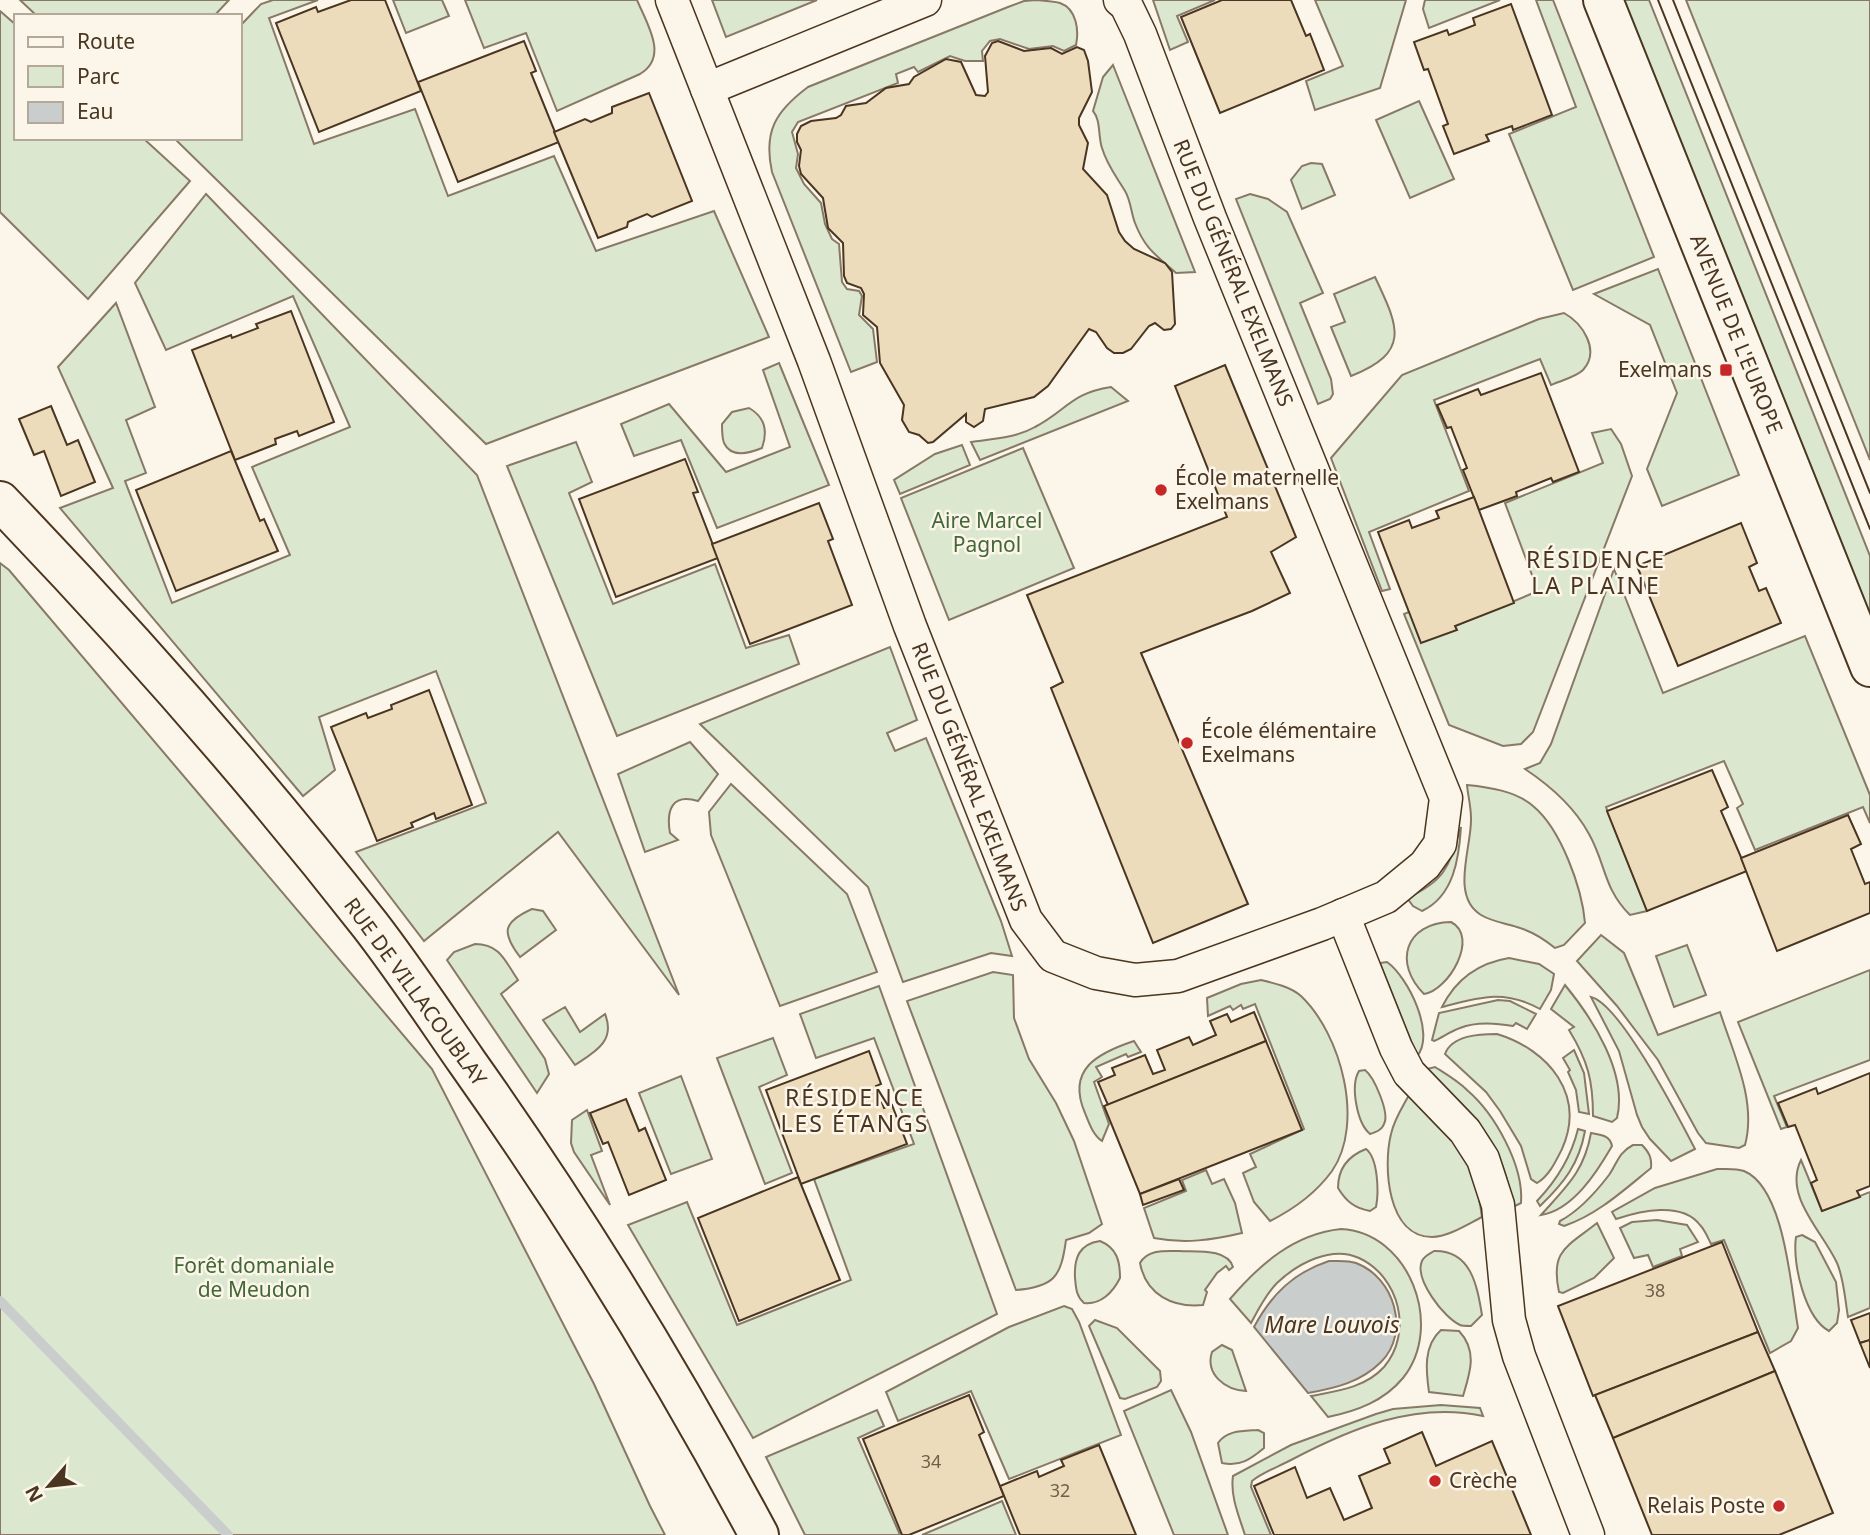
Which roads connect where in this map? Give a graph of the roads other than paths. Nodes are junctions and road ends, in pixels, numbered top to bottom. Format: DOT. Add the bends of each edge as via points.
graph roads {
  1 [pos="672,0"];
  2 [pos="925,0"];
  3 [pos="1120,0"];
  4 [pos="1603,0"];
  5 [pos="707,89"];
  6 [pos="0,501"];
  7 [pos="1870,667"];
  8 [pos="1343,915"];
  9 [pos="759,1535"];
  10 [pos="1588,1535"];
  1 -- 5 [label="street, RUE DU GÉNÉRAL EXELMANS"];
  2 -- 5 [label="street"];
  3 -- 8 [label="street, RUE DU GÉNÉRAL EXELMANS" via="1140,34 1446,798 1440,844 1425,865 1387,897"];
  4 -- 7 [label="street, AVENUE DE L'EUROPE"];
  5 -- 8 [label="street, RUE DU GÉNÉRAL EXELMANS" via="1026,920 1053,956 1096,973 1135,980 1178,976"];
  6 -- 9 [label="street, RUE DE VILLACOUBLAY" via="91,596 272,805 398,963 580,1228"];
  8 -- 10 [label="street" via="1409,1073 1465,1131 1483,1159 1498,1205 1509,1320 1519,1356"];
}
